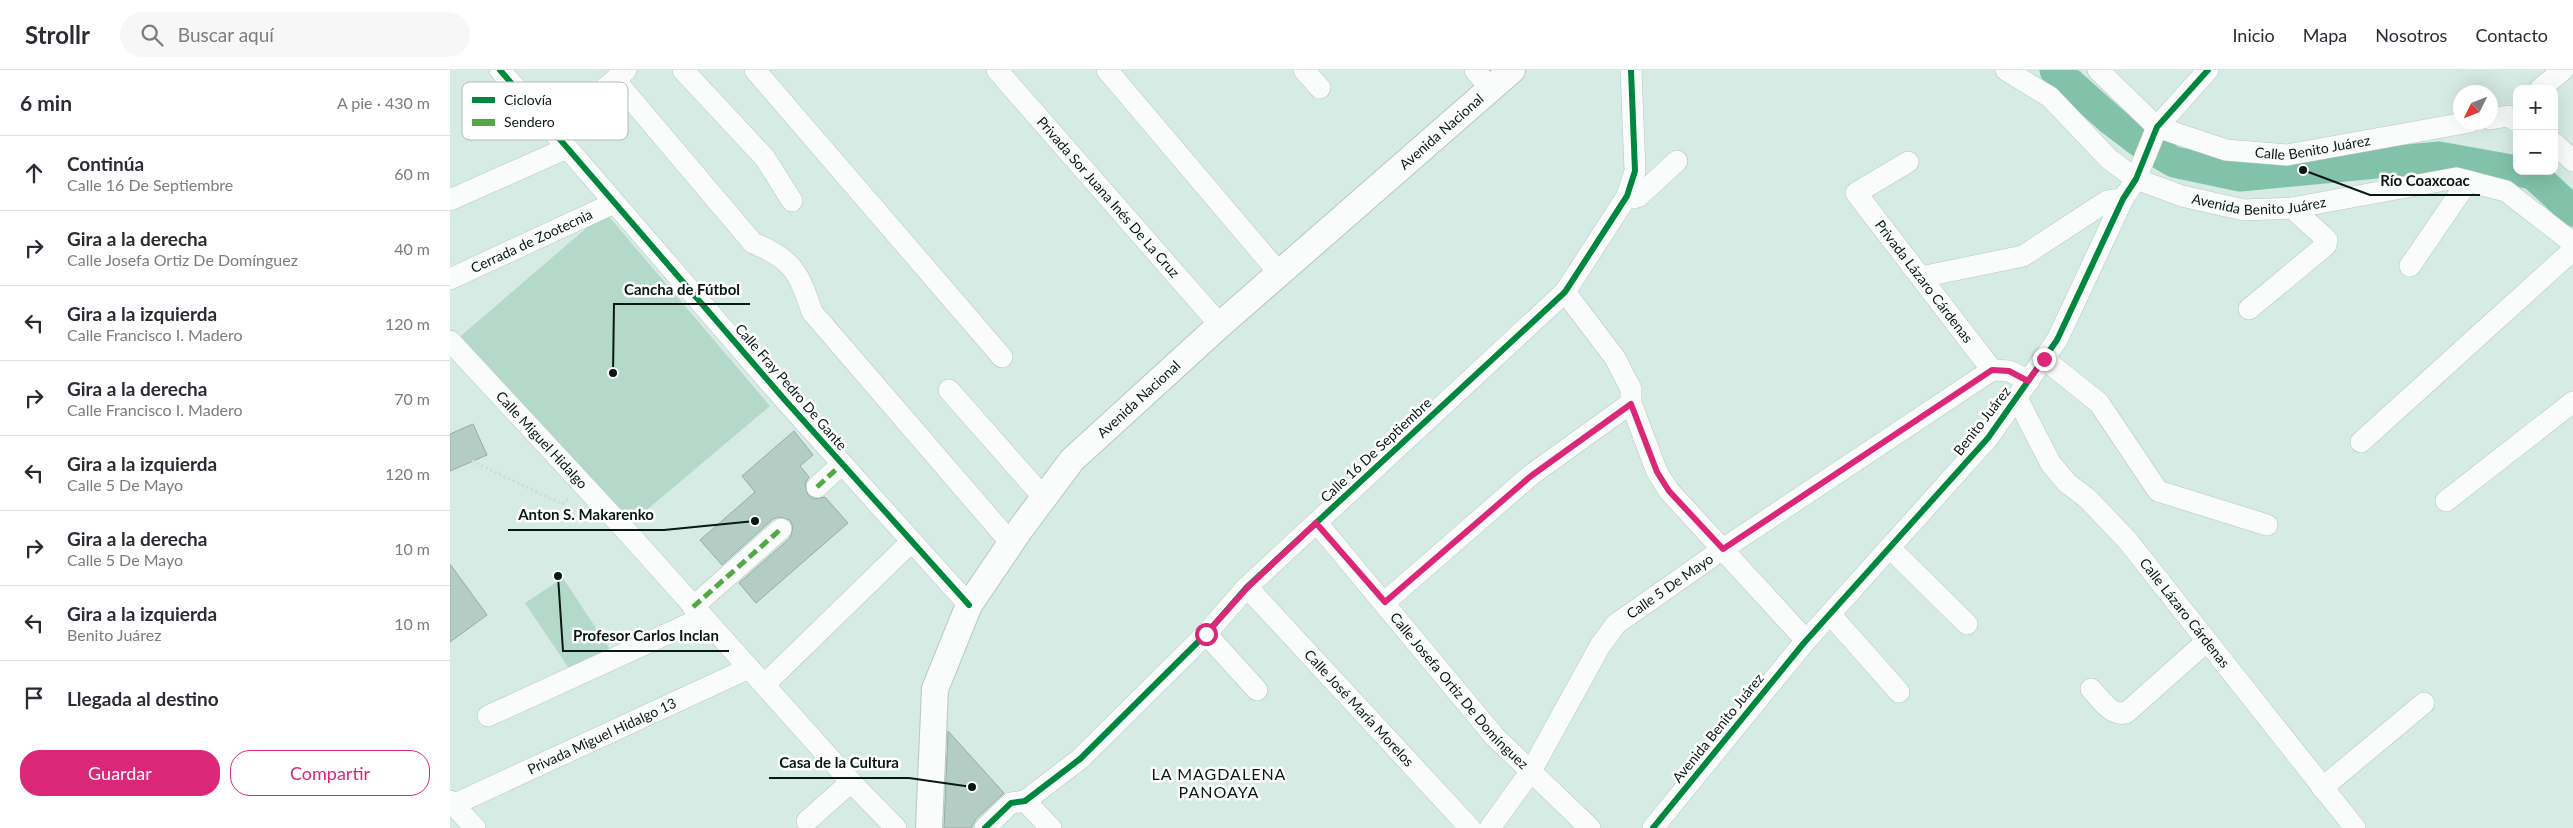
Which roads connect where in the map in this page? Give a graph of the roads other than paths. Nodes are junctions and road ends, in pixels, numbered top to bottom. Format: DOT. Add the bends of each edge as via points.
graph roads {
  1 [pos="500,70"];
  2 [pos="684,70"];
  3 [pos="754,70"];
  4 [pos="997,70"];
  5 [pos="1107,70"];
  6 [pos="1304,70"];
  7 [pos="1512,70"];
  8 [pos="1631,70"];
  9 [pos="2006,70"];
  10 [pos="2098,70"];
  11 [pos="2208,70"];
  12 [pos="2563,70"];
  13 [pos="1483,79"];
  14 [pos="510,82"];
  15 [pos="628,85"];
  16 [pos="2545,85"];
  17 [pos="1320,88"];
  18 [pos="2453,125"];
  19 [pos="2154,133"];
  20 [pos="560,140"];
  21 [pos="2558,147"];
  22 [pos="1677,161"];
  23 [pos="2573,161"];
  24 [pos="1908,162"];
  25 [pos="2139,170"];
  26 [pos="2468,181"];
  27 [pos="1627,196"];
  28 [pos="2123,199"];
  29 [pos="450,200"];
  30 [pos="792,201"];
  31 [pos="614,203"];
  32 [pos="2292,208"];
  33 [pos="2573,243"];
  34 [pos="2573,250"];
  35 [pos="2410,266"];
  36 [pos="1279,274"];
  37 [pos="1921,277"];
  38 [pos="450,279"];
  39 [pos="1565,292"];
  40 [pos="2248,310"];
  41 [pos="1220,325"];
  42 [pos="450,341"];
  43 [pos="1002,357"];
  44 [pos="2044,359"];
  45 [pos="1992,370"];
  46 [pos="2023,389"];
  47 [pos="949,390"];
  48 [pos="2573,402"];
  49 [pos="1631,404"];
  50 [pos="2361,442"];
  51 [pos="842,464"];
  52 [pos="817,487"];
  53 [pos="1044,498"];
  54 [pos="2446,501"];
  55 [pos="1316,523"];
  56 [pos="2267,525"];
  57 [pos="781,529"];
  58 [pos="911,542"];
  59 [pos="1011,543"];
  60 [pos="1890,548"];
  61 [pos="1723,549"];
  62 [pos="1247,588"];
  63 [pos="1385,602"];
  64 [pos="969,605"];
  65 [pos="698,612"];
  66 [pos="1830,614"];
  67 [pos="1967,624"];
  68 [pos="1206,634"];
  69 [pos="2206,641"];
  70 [pos="1803,644"];
  71 [pos="749,668"];
  72 [pos="765,684"];
  73 [pos="1257,690"];
  74 [pos="2091,690"];
  75 [pos="1899,692"];
  76 [pos="2424,702"];
  77 [pos="488,716"];
  78 [pos="1531,771"];
  79 [pos="851,782"];
  80 [pos="2322,788"];
  81 [pos="1025,801"];
  82 [pos="452,803"];
  83 [pos="807,821"];
  84 [pos="475,828"];
  85 [pos="896,828"];
  86 [pos="928,828"];
  87 [pos="986,828"];
  88 [pos="1051,828"];
  89 [pos="1470,828"];
  90 [pos="1490,828"];
  91 [pos="1590,828"];
  92 [pos="1653,828"];
  93 [pos="2355,828"];
  1 -- 14 [label="street, Calle Fray Pedro De Gante"];
  2 -- 30 [label="street" via="765,158"];
  3 -- 43 [label="street"];
  4 -- 41 [label="street, Privada Sor Juana Inés De La Cruz"];
  5 -- 36 [label="street"];
  6 -- 17 [label="street"];
  7 -- 13 [label="main road, Avenida Nacional"];
  8 -- 27 [label="street, Calle 16 De Septiembre" via="1635,171"];
  9 -- 25 [label="street, Avenida Benito Juárez" via="2050,97 2109,159"];
  10 -- 19 [label="street"];
  11 -- 19 [label="street"];
  12 -- 16 [label="street"];
  13 -- 36 [label="main road, Avenida Nacional"];
  15 -- 59 [label="street" via="753,243 767,248 793,266 812,312"];
  18 -- 19 [label="street, Calle Benito Juárez" via="2287,155 2226,150"];
  19 -- 25 [label="street, Benito Juárez"];
  20 -- 29 [label="street"];
  20 -- 31 [label="street, Calle Fray Pedro De Gante"];
  21 -- 23 [label="street"];
  22 -- 27 [label="street" via="1639,196"];
  24 -- 37 [label="street, Privada Lázaro Cárdenas" via="1856,192"];
  25 -- 28 [label="street, Benito Juárez"];
  25 -- 32 [label="street, Avenida Benito Juárez" via="2182,196 2244,210"];
  26 -- 32 [label="street, Avenida Benito Juárez" via="2456,178"];
  26 -- 33 [label="street, Avenida Benito Juárez" via="2506,191"];
  26 -- 35 [label="street"];
  27 -- 39 [label="street, Calle 16 De Septiembre"];
  28 -- 37 [label="street" via="2107,201 2023,256"];
  28 -- 44 [label="street, Benito Juárez" via="2057,340"];
  31 -- 38 [label="street, Cerrada de Zootecnia"];
  31 -- 51 [label="street, Calle Fray Pedro De Gante"];
  32 -- 40 [label="street" via="2328,240 2326,245"];
  34 -- 50 [label="street"];
  36 -- 41 [label="main road, Avenida Nacional"];
  37 -- 45 [label="street, Privada Lázaro Cárdenas"];
  39 -- 49 [label="street" via="1615,358 1631,389"];
  39 -- 55 [label="street, Calle 16 De Septiembre"];
  41 -- 53 [label="main road, Avenida Nacional" via="1072,460"];
  42 -- 65 [label="street, Calle Miguel Hidalgo" via="639,555"];
  44 -- 46 [label="street, Benito Juárez"];
  44 -- 56 [label="street" via="2099,403 2158,491"];
  45 -- 46 [label="street" via="2009,371"];
  45 -- 61 [label="street, Calle 5 De Mayo"];
  46 -- 60 [label="street, Benito Juárez" via="1988,438"];
  46 -- 69 [label="street, Calle Lázaro Cárdenas" via="2051,464 2128,540"];
  47 -- 53 [label="street"];
  48 -- 54 [label="street"];
  49 -- 61 [label="street" via="1657,472 1669,491"];
  49 -- 63 [label="street" via="1531,476"];
  51 -- 52 [label="street"];
  51 -- 58 [label="street, Calle Fray Pedro De Gante"];
  53 -- 59 [label="main road, Avenida Nacional"];
  55 -- 62 [label="street, Calle 16 De Septiembre"];
  55 -- 63 [label="street, Calle Josefa Ortiz De Domínguez"];
  57 -- 65 [label="street"];
  58 -- 64 [label="street, Calle Fray Pedro De Gante"];
  58 -- 72 [label="street"];
  59 -- 64 [label="main road, Avenida Nacional"];
  60 -- 66 [label="street, Benito Juárez"];
  60 -- 67 [label="street"];
  61 -- 70 [label="street" via="1802,636"];
  61 -- 78 [label="street, Calle 5 De Mayo" via="1616,624 1600,646"];
  62 -- 68 [label="street, Calle 16 De Septiembre"];
  62 -- 89 [label="street, Calle José María Morelos"];
  63 -- 78 [label="street, Calle Josefa Ortiz De Domínguez" via="1494,737"];
  64 -- 86 [label="main road, Avenida Nacional" via="935,689"];
  65 -- 71 [label="street, Calle Miguel Hidalgo"];
  65 -- 77 [label="street"];
  66 -- 70 [label="street, Benito Juárez"];
  66 -- 75 [label="street"];
  68 -- 73 [label="street"];
  68 -- 81 [label="street, Calle 16 De Septiembre" via="1080,759"];
  69 -- 74 [label="street" via="2126,713 2119,715 2111,710"];
  69 -- 80 [label="street, Calle Lázaro Cárdenas"];
  70 -- 92 [label="street, Avenida Benito Juárez"];
  71 -- 72 [label="street, Calle Miguel Hidalgo"];
  71 -- 82 [label="street, Privada Miguel Hidalgo 13"];
  72 -- 79 [label="street, Calle Miguel Hidalgo"];
  76 -- 80 [label="street"];
  78 -- 90 [label="street, Calle 5 De Mayo"];
  78 -- 91 [label="street, Calle Josefa Ortiz De Domínguez"];
  79 -- 83 [label="street"];
  79 -- 85 [label="street, Calle Miguel Hidalgo"];
  80 -- 93 [label="street, Calle Lázaro Cárdenas"];
  81 -- 87 [label="street, Calle 16 De Septiembre" via="1011,803"];
  81 -- 88 [label="street"];
  82 -- 84 [label="street"];
}
